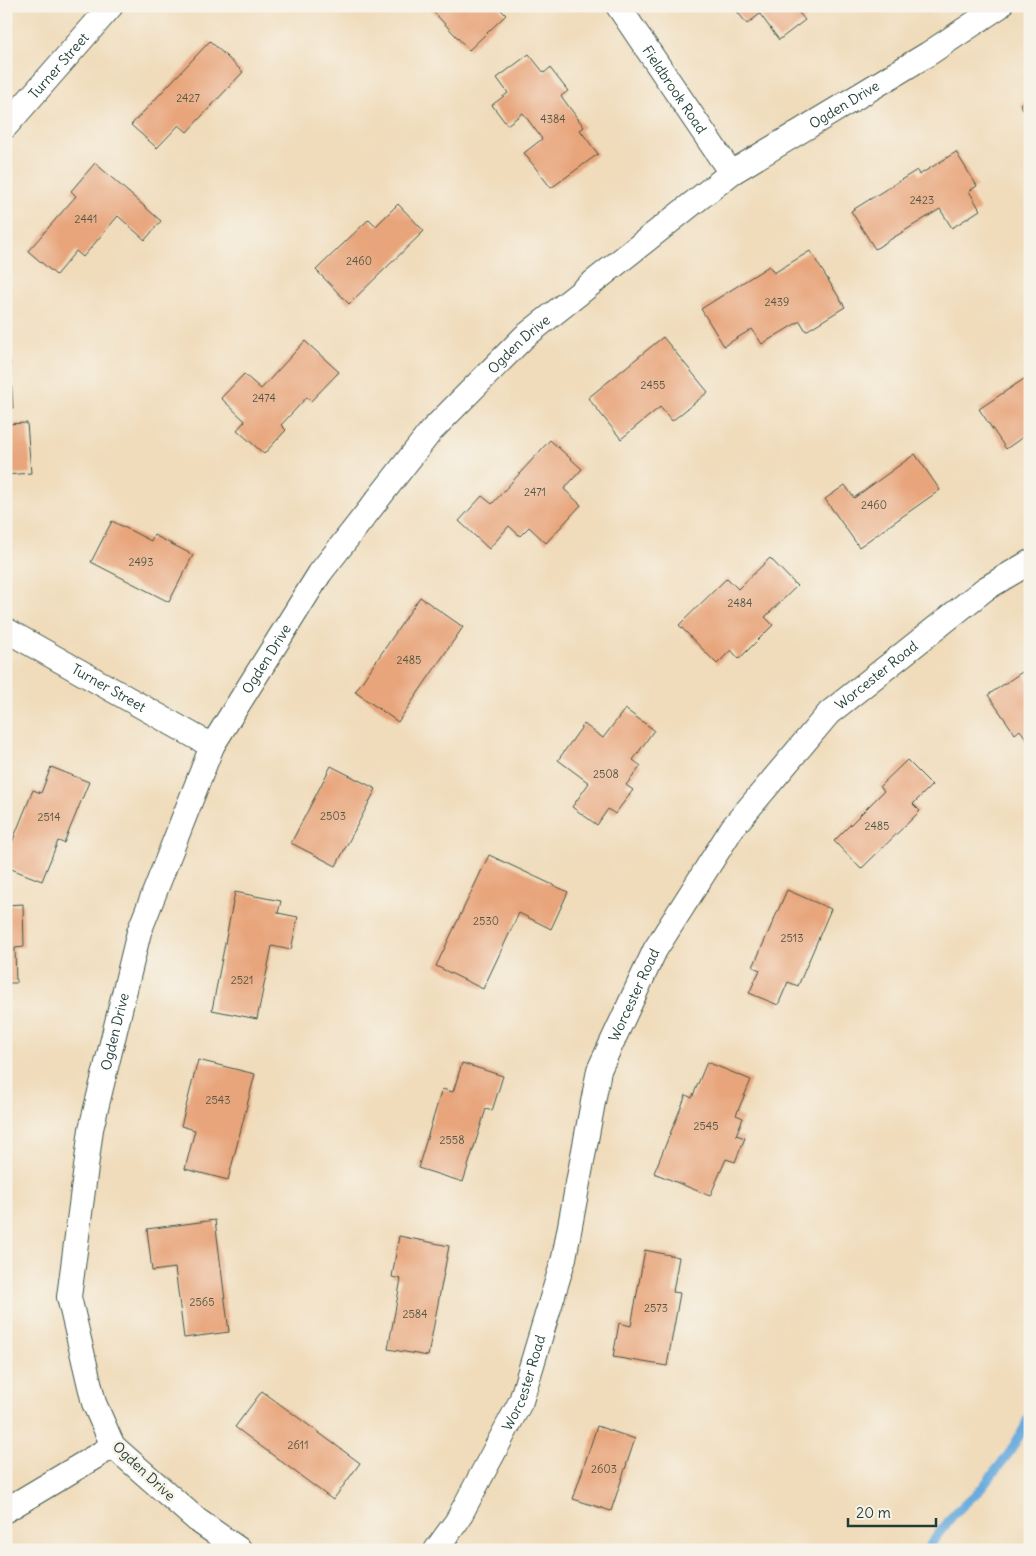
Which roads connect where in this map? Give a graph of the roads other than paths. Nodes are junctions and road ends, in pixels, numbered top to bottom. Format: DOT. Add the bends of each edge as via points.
graph roads {
  1 [pos="111,6"];
  2 [pos="618,6"];
  3 [pos="1000,6"];
  4 [pos="6,126"];
  5 [pos="731,173"];
  6 [pos="1030,562"];
  7 [pos="6,630"];
  8 [pos="212,746"];
  9 [pos="113,1446"];
  10 [pos="6,1510"];
  11 [pos="240,1550"];
  12 [pos="436,1550"];
  1 -- 4 [label="street, Turner Street"];
  2 -- 5 [label="street, Fieldbrook Road"];
  3 -- 5 [label="street, Ogden Drive" via="928,54"];
  5 -- 8 [label="street, Ogden Drive" via="524,337 431,431 320,573"];
  6 -- 12 [label="street, Worcester Road" via="985,588 829,714 733,827 655,950 599,1070 564,1258 520,1401 458,1521"];
  7 -- 8 [label="street, Turner Street"];
  8 -- 9 [label="street, Ogden Drive" via="139,932 91,1129 69,1297 94,1403"];
  9 -- 10 [label="street"];
  9 -- 11 [label="street, Ogden Drive" via="197,1520"];
}
